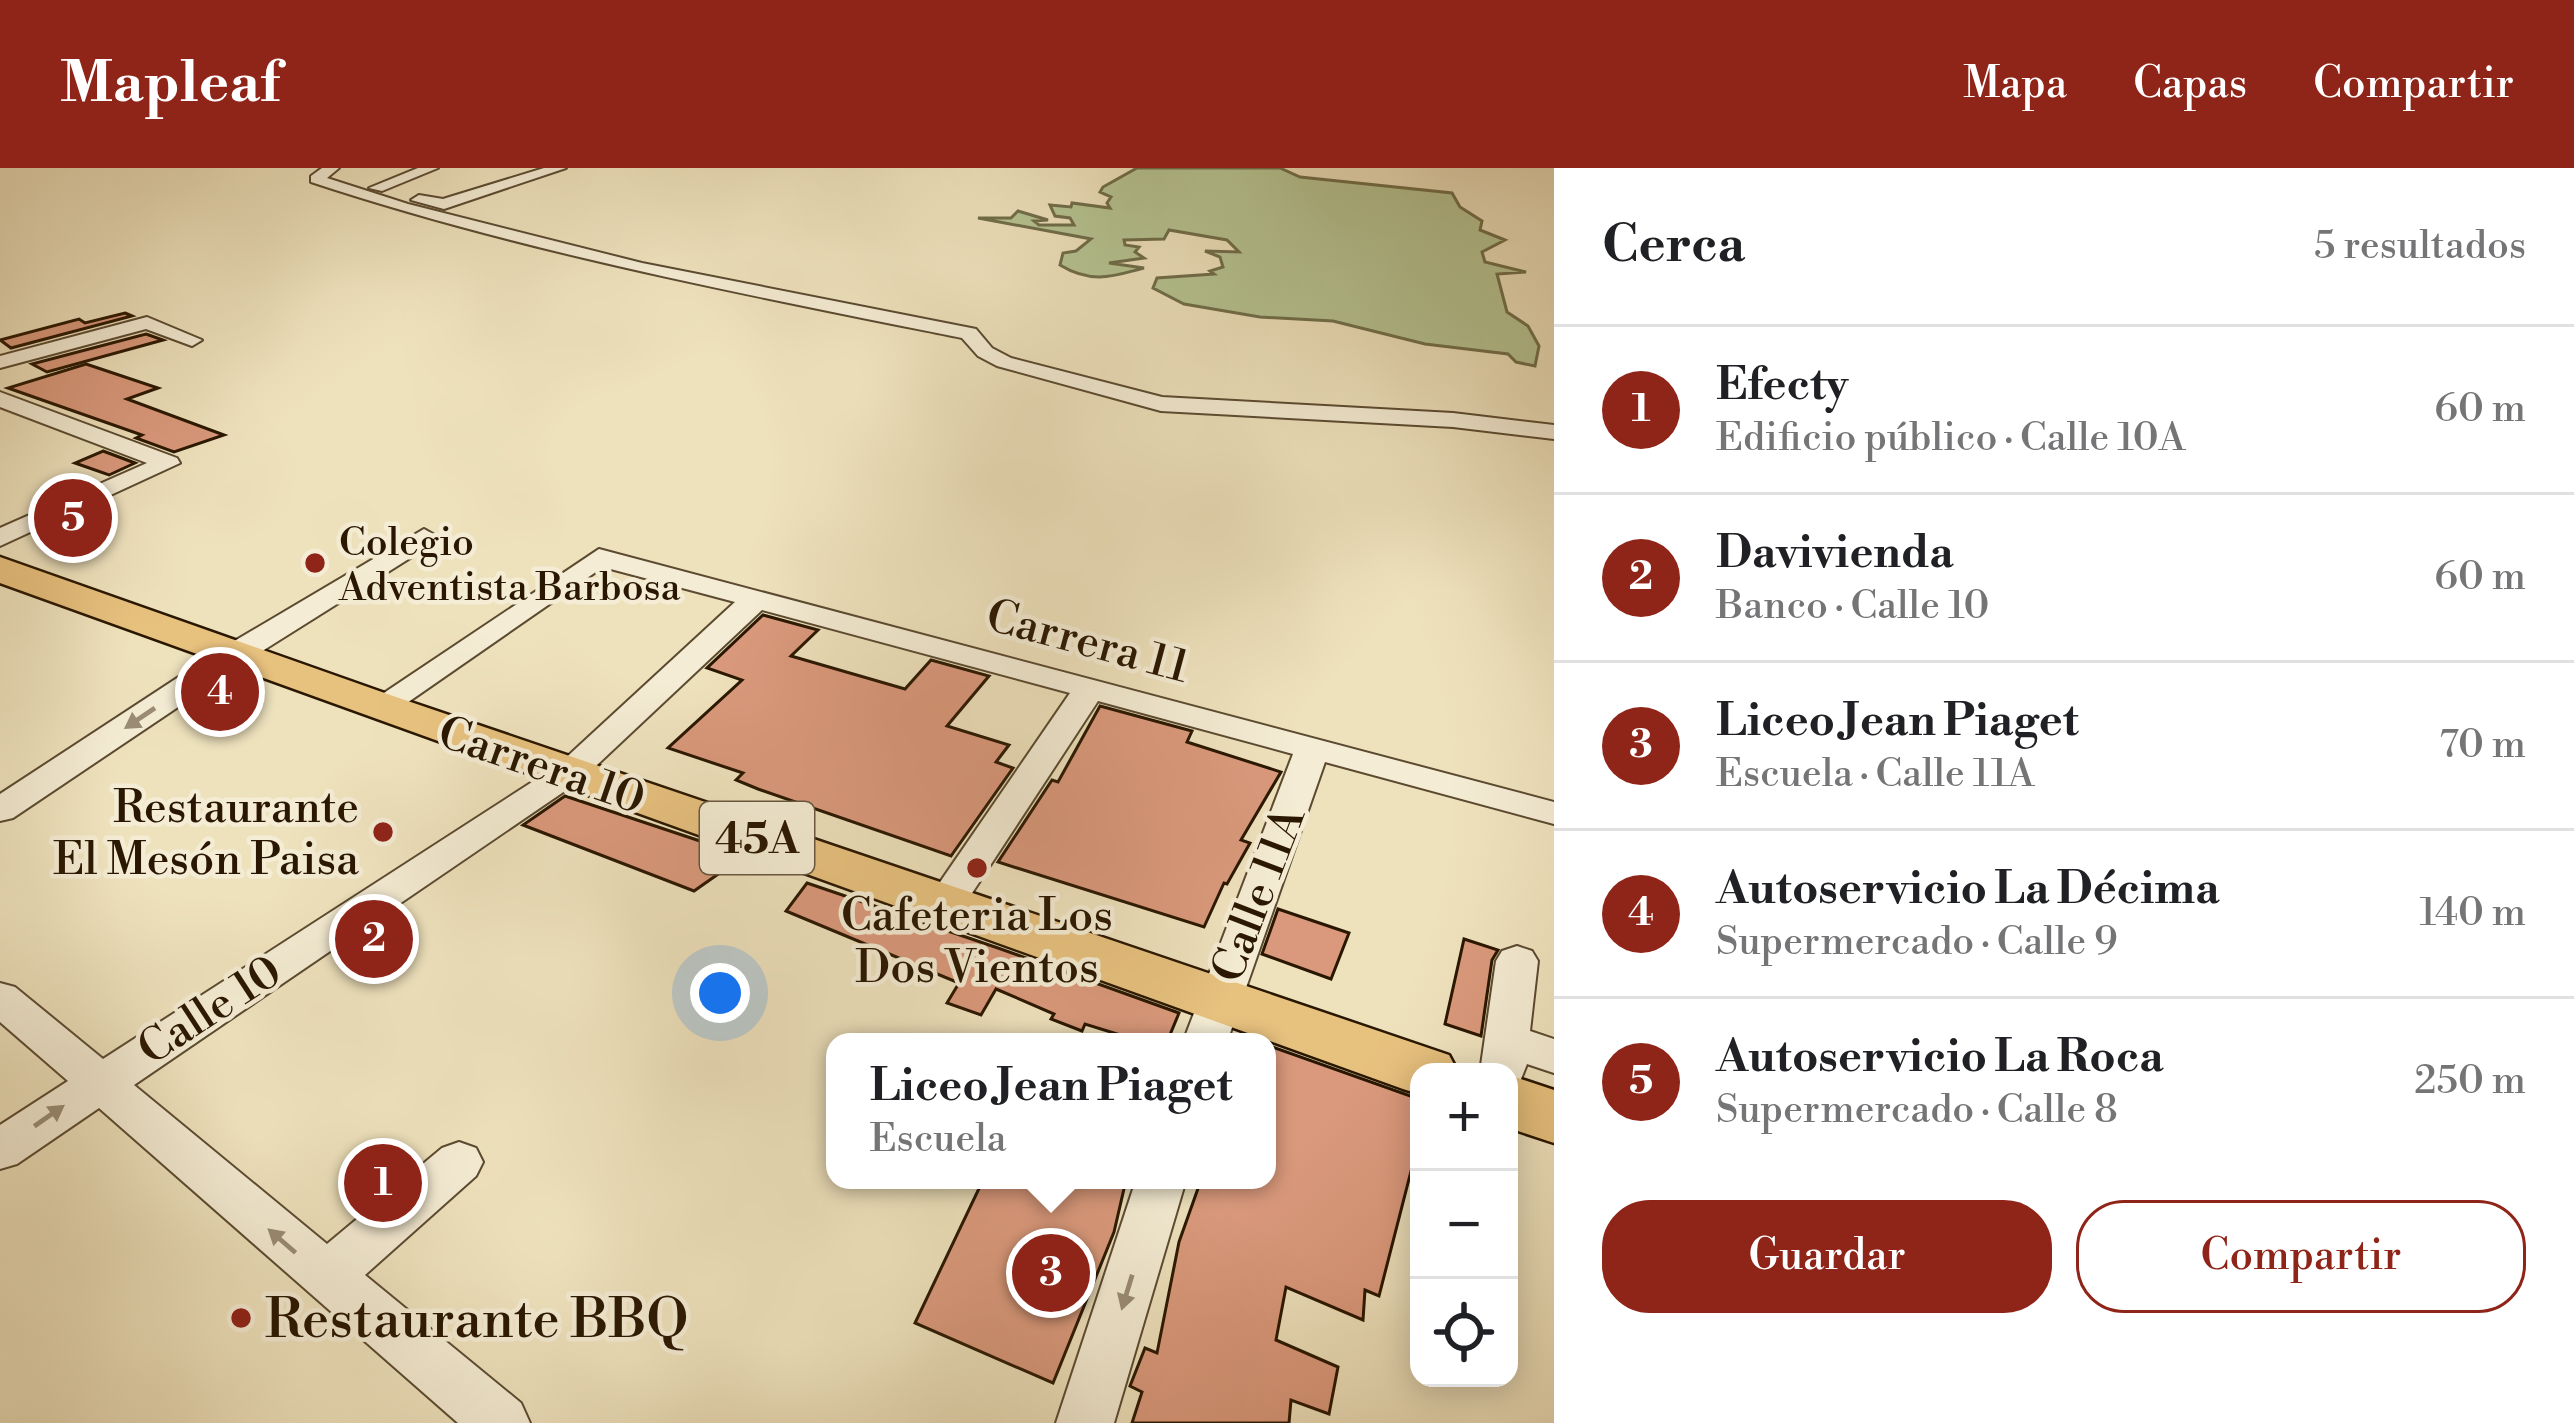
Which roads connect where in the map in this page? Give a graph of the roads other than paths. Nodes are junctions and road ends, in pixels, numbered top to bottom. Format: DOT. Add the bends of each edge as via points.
graph roads {
  1 [pos="431,168"];
  2 [pos="496,168"];
  3 [pos="559,168"];
  4 [pos="340,169"];
  5 [pos="376,188"];
  6 [pos="417,200"];
  7 [pos="192,340"];
  8 [pos="0,362"];
  9 [pos="0,399"];
  10 [pos="1554,432"];
  11 [pos="424,537"];
  12 [pos="0,538"];
  13 [pos="0,569"];
  14 [pos="756,599"];
  15 [pos="237,653"];
  16 [pos="1091,687"];
  17 [pos="380,707"];
  18 [pos="1312,747"];
  19 [pos="568,773"];
  20 [pos="0,810"];
  21 [pos="1554,812"];
  22 [pos="945,904"];
  23 [pos="1517,961"];
  24 [pos="0,998"];
  25 [pos="1211,1021"];
  26 [pos="1262,1033"];
  27 [pos="1276,1036"];
  28 [pos="1554,1056"];
  29 [pos="1507,1063"];
  30 [pos="1518,1067"];
  31 [pos="1410,1068"];
  32 [pos="97,1082"];
  33 [pos="1518,1082"];
  34 [pos="1554,1117"];
  35 [pos="0,1150"];
  36 [pos="459,1162"];
  37 [pos="1158,1189"];
  38 [pos="325,1278"];
  39 [pos="501,1423"];
  40 [pos="1085,1423"];
  1 -- 5 [label="street"];
  2 -- 6 [label="street"];
  3 -- 6 [label="street" via="444,204"];
  4 -- 5 [label="street" via="342,178"];
  4 -- 10 [label="street" via="316,179 642,268 969,333 1004,362 1130,398"];
  5 -- 6 [label="street"];
  7 -- 8 [label="street" via="147,323"];
  9 -- 12 [label="street" via="168,463"];
  11 -- 15 [label="street"];
  13 -- 15 [label="highway, Carrera 10 / 45A"];
  14 -- 16 [label="street, Carrera 11"];
  14 -- 17 [label="street, Carrera 11" via="599,557"];
  14 -- 19 [label="street, Calle 10"];
  15 -- 17 [label="highway, Carrera 10 / 45A"];
  15 -- 20 [label="street, one-way"];
  16 -- 18 [label="street, Carrera 11"];
  16 -- 22 [label="street"];
  17 -- 19 [label="highway, Carrera 10 / 45A"];
  18 -- 21 [label="street, Carrera 11"];
  18 -- 25 [label="street, Calle 11A"];
  19 -- 22 [label="highway, Carrera 10 / 45A"];
  19 -- 32 [label="street, Calle 10"];
  22 -- 25 [label="highway, Carrera 10 / 45A"];
  23 -- 29 [label="street"];
  24 -- 32 [label="street"];
  25 -- 26 [label="highway, Carrera 10 / 45A"];
  27 -- 31 [label="highway, Carrera 10 / 45A"];
  28 -- 30 [label="street"];
  35 -- 32 [label="street, Calle 10, one-way"];
  38 -- 32 [label="street, one-way"];
  33 -- 34 [label="highway"];
  36 -- 38 [label="street"];
  37 -- 40 [label="street, one-way"];
  38 -- 39 [label="street"];
}
